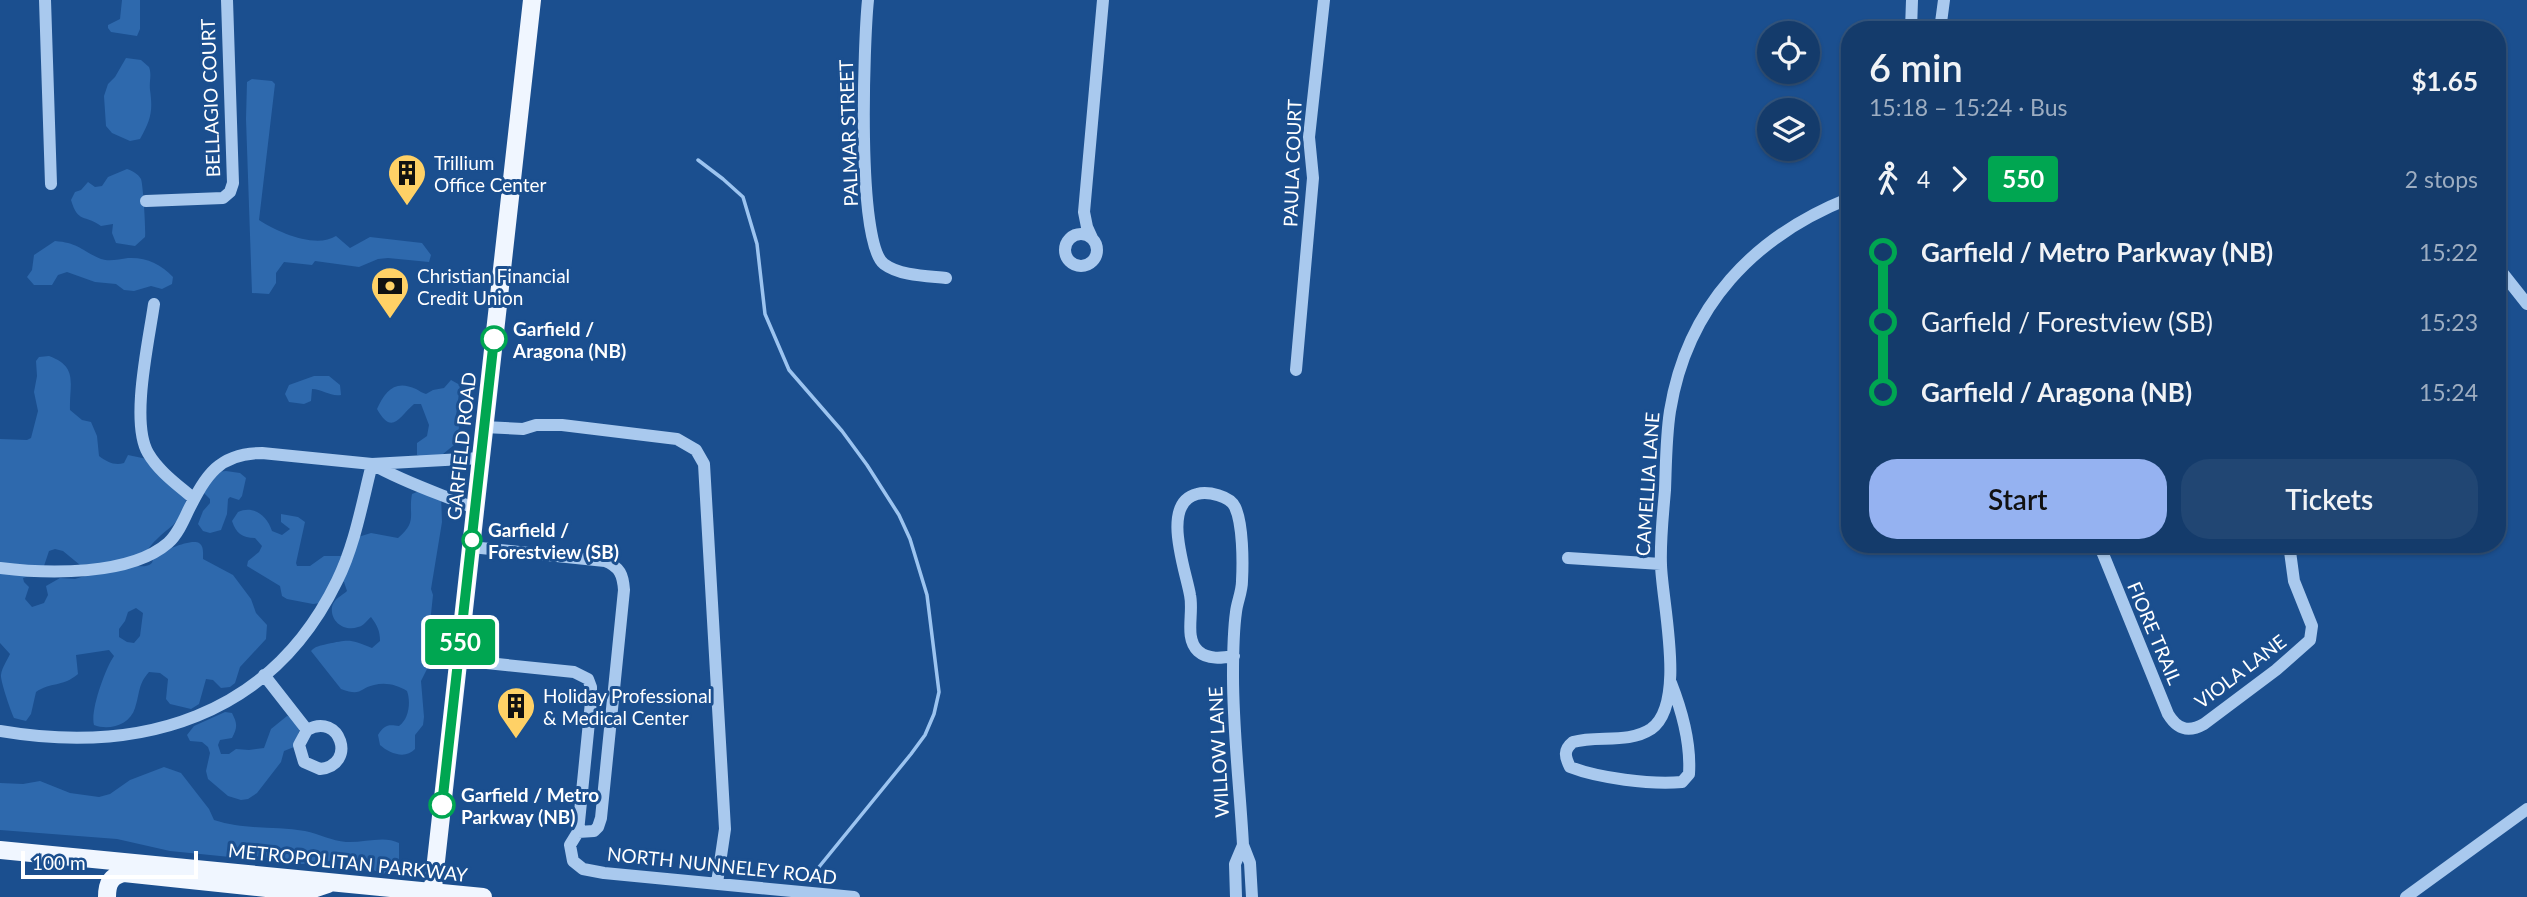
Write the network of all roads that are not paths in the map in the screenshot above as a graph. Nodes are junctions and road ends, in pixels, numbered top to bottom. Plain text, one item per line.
1 (45, 0) edge
2 (227, 0) edge
3 (532, 0) edge
4 (868, 0) edge
5 (1103, 0) edge
6 (1324, 0) edge
7 (1912, 0) edge
8 (1944, 0) edge
9 (1911, 21) edge
10 (1941, 21) edge
11 (51, 184) dead end
12 (146, 201) dead end
13 (1841, 201) edge
14 (1084, 212) junction
15 (1072, 236) junction
16 (1092, 238) junction
17 (2506, 277) edge
18 (946, 278) dead end
19 (154, 304) dead end
20 (2527, 304) edge
21 (1296, 370) dead end
22 (484, 427) junction
23 (481, 458) junction
24 (372, 464) junction
25 (194, 499) junction
26 (476, 509) junction
27 (471, 547) junction
28 (2103, 553) edge
29 (2290, 553) edge
30 (1568, 558) dead end
31 (1661, 564) junction
32 (0, 568) edge
33 (1234, 656) junction
34 (457, 660) junction
35 (264, 675) junction
36 (1671, 683) junction
37 (2185, 729) joint
38 (307, 730) dead end
39 (0, 731) edge
40 (2527, 809) edge
41 (578, 831) junction
42 (1243, 845) junction
43 (0, 850) edge
44 (335, 882) junction
45 (717, 883) junction
46 (432, 895) edge
47 (107, 897) edge
48 (483, 897) edge
49 (854, 897) edge
50 (1236, 897) edge
51 (1252, 897) edge
52 (2406, 897) edge

1 - 11 street
2 - 12 street, BELLAGIO COURT
3 - 22 main road, GARFIELD ROAD
4 - 18 street, PALMAR STREET
5 - 14 street
6 - 21 street, PAULA COURT
7 - 9 street
8 - 10 street
13 - 31 street, CAMELLIA LANE
14 - 15 street
14 - 16 street
15 - 16 street
15 - 16 street
17 - 20 street
19 - 25 street
22 - 23 main road, GARFIELD ROAD
22 - 45 street
23 - 24 street
23 - 26 main road, GARFIELD ROAD
24 - 25 street
24 - 26 street
24 - 35 street
25 - 32 street
26 - 27 main road, GARFIELD ROAD
27 - 34 main road, GARFIELD ROAD
27 - 41 street
28 - 37 street, FIORE TRAIL
29 - 37 street, VIOLA LANE
30 - 31 street
31 - 36 street, CAMELLIA LANE
33 - 33 street, WILLOW LANE
33 - 42 street, WILLOW LANE
34 - 41 street, NORTH NUNNELEY ROAD
34 - 46 main road, GARFIELD ROAD
35 - 38 street
35 - 39 street
36 - 36 street, CAMELLIA LANE
40 - 52 street
41 - 45 street, NORTH NUNNELEY ROAD
42 - 50 street, WILLOW LANE
42 - 51 street, WILLOW LANE
43 - 44 main road, METROPOLITAN PARKWAY
44 - 46 main road, METROPOLITAN PARKWAY
44 - 47 main road
45 - 49 street, NORTH NUNNELEY ROAD
46 - 48 main road, METROPOLITAN PARKWAY

